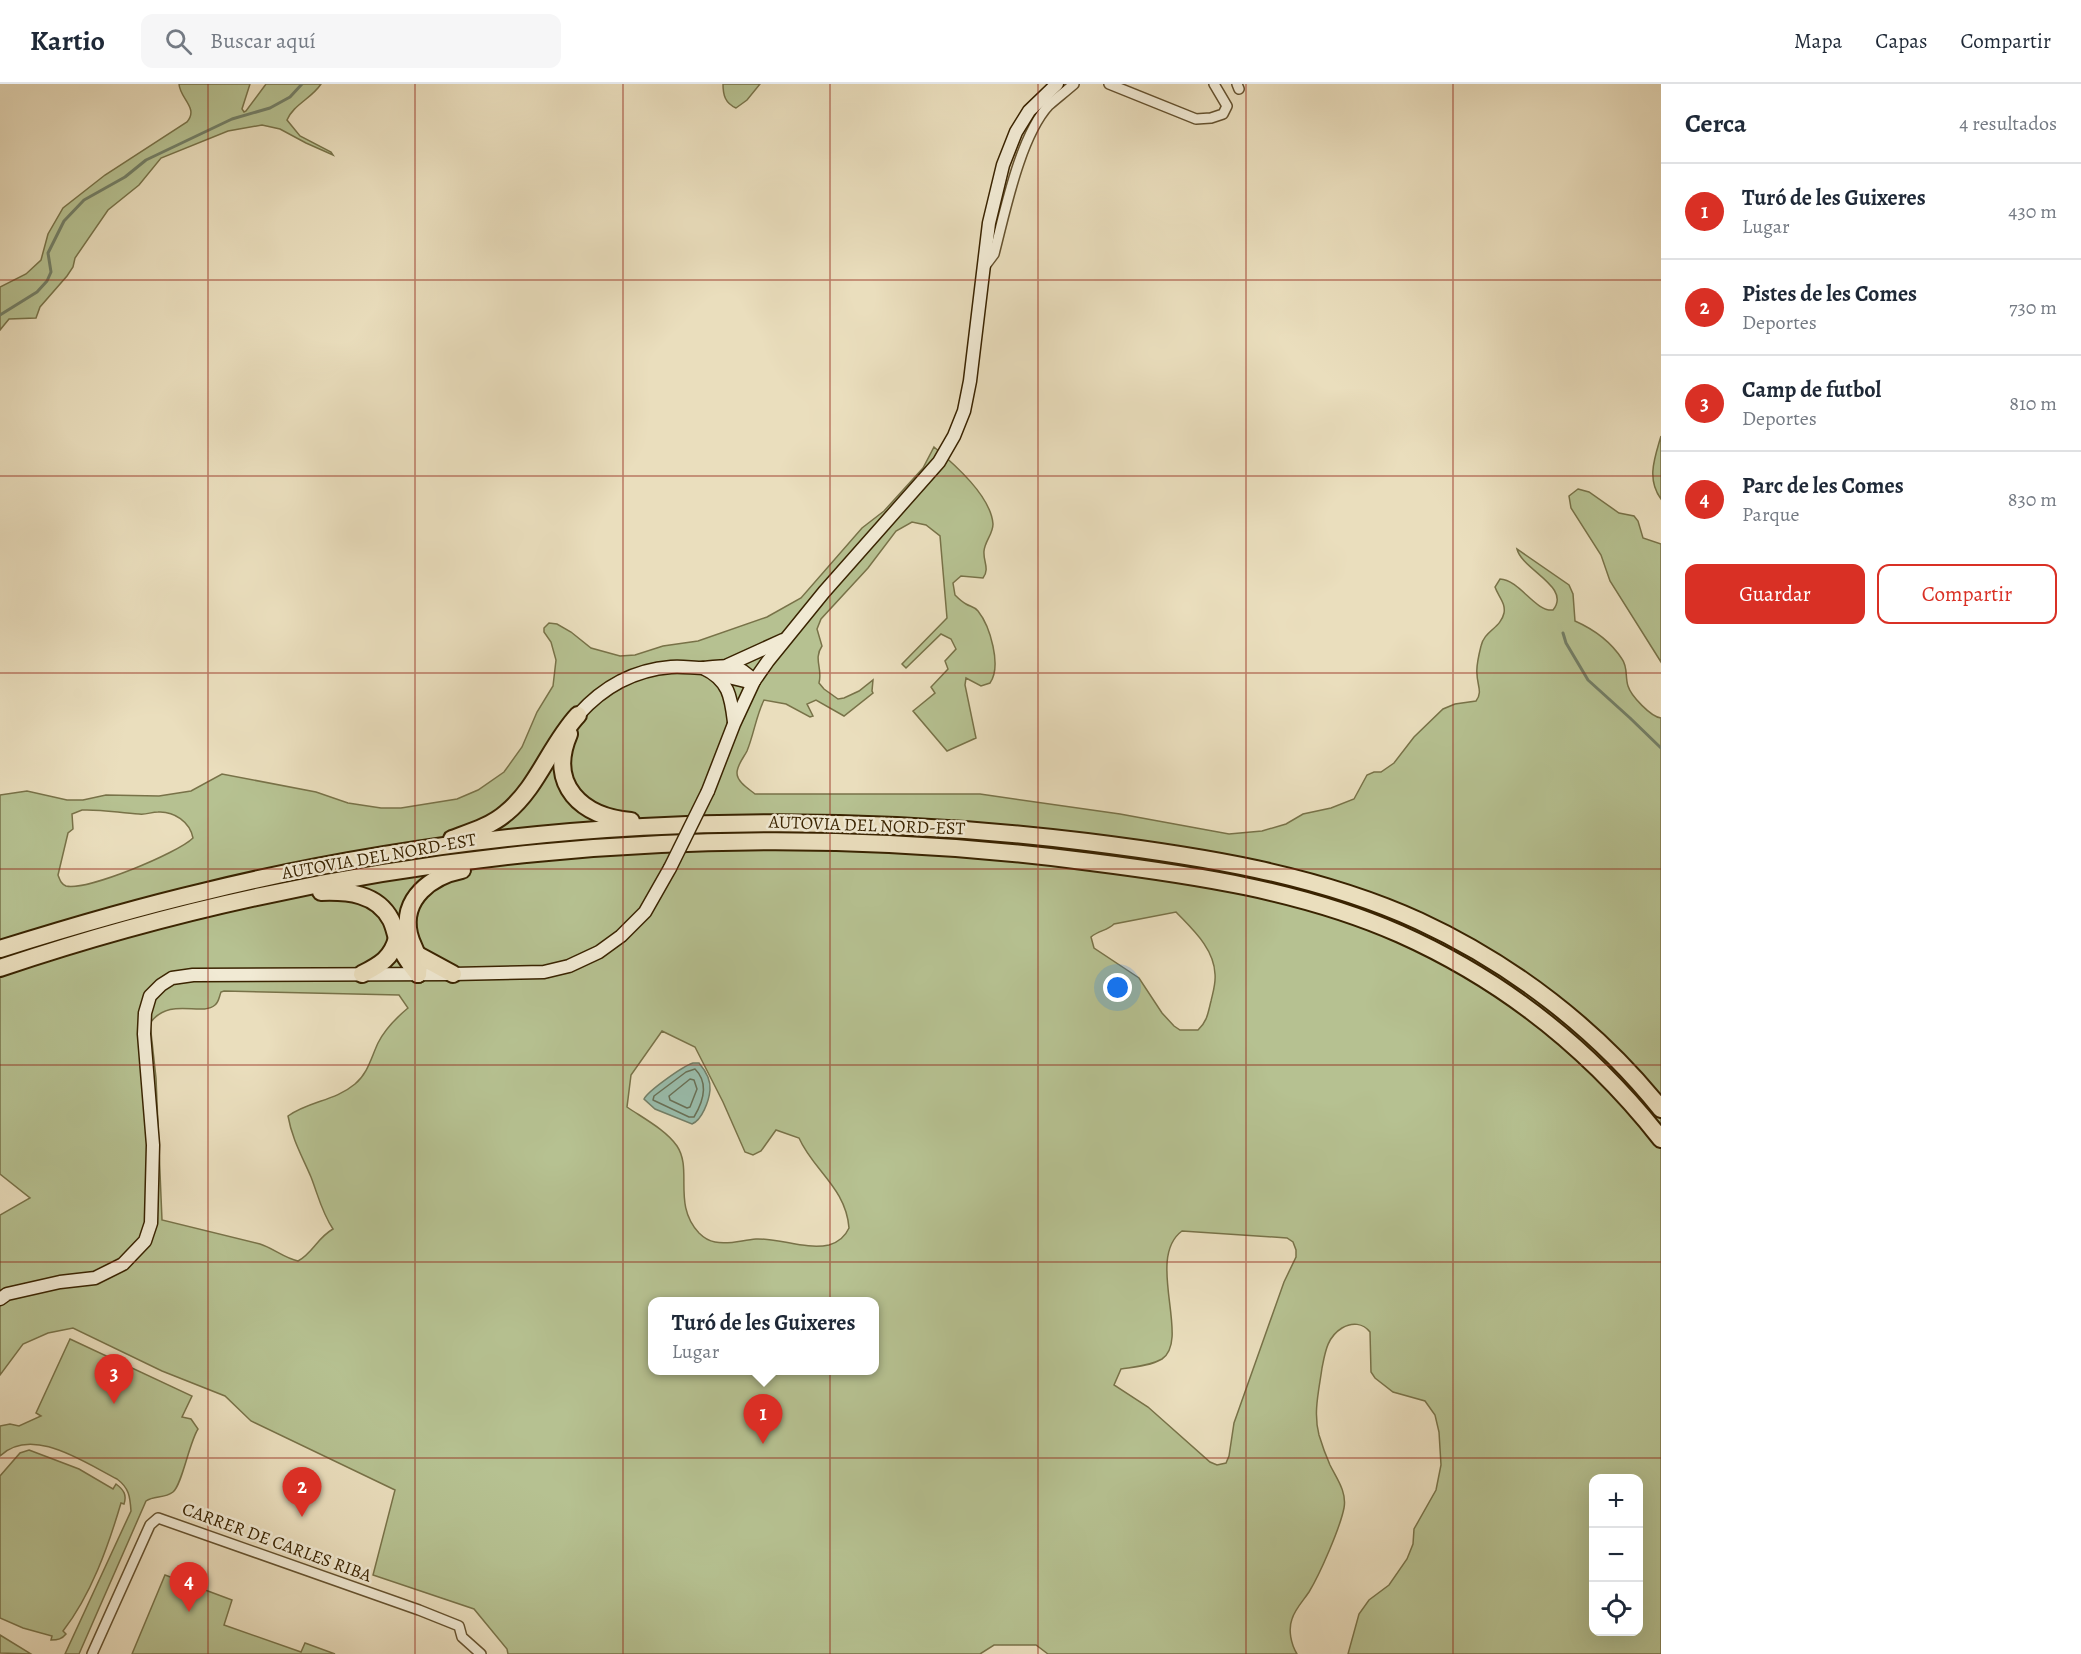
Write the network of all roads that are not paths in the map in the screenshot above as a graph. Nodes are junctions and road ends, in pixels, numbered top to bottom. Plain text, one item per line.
1 (1057, 84) edge
2 (1074, 84) edge
3 (1109, 84) edge
4 (1214, 84) edge
5 (984, 266) junction
6 (784, 639) junction
7 (727, 665) junction
8 (702, 668) junction
9 (716, 674) junction
10 (754, 681) junction
11 (578, 715) junction
12 (734, 724) junction
13 (661, 826) junction
14 (428, 849) junction
15 (507, 855) junction
16 (296, 889) junction
17 (397, 938) junction
18 (0, 949) edge
19 (418, 955) junction
20 (0, 968) edge
21 (362, 974) junction
22 (418, 974) junction
23 (453, 974) junction
24 (1661, 1109) edge
25 (1661, 1139) edge
26 (0, 1299) edge
27 (481, 1653) edge
28 (92, 1654) edge

1 - 5 street
2 - 5 street
3 - 4 street
5 - 6 street
6 - 7 street
6 - 10 street
7 - 8 street
7 - 10 street
8 - 9 street
8 - 11 street
9 - 10 street
9 - 12 street
10 - 12 street
11 - 13 highway
11 - 14 highway
12 - 23 street, bridge
13 - 14 highway, AUTOVIA DEL NORD-EST
13 - 24 highway, AUTOVIA DEL NORD-EST
14 - 18 highway, AUTOVIA DEL NORD-EST
15 - 16 highway, AUTOVIA DEL NORD-EST
15 - 19 highway
15 - 25 highway, AUTOVIA DEL NORD-EST
16 - 17 highway
16 - 20 highway, AUTOVIA DEL NORD-EST
17 - 21 highway
17 - 22 highway
19 - 22 highway
19 - 23 highway
21 - 22 street
21 - 26 street
22 - 23 street
27 - 28 street, CARRER DE CARLES RIBA

